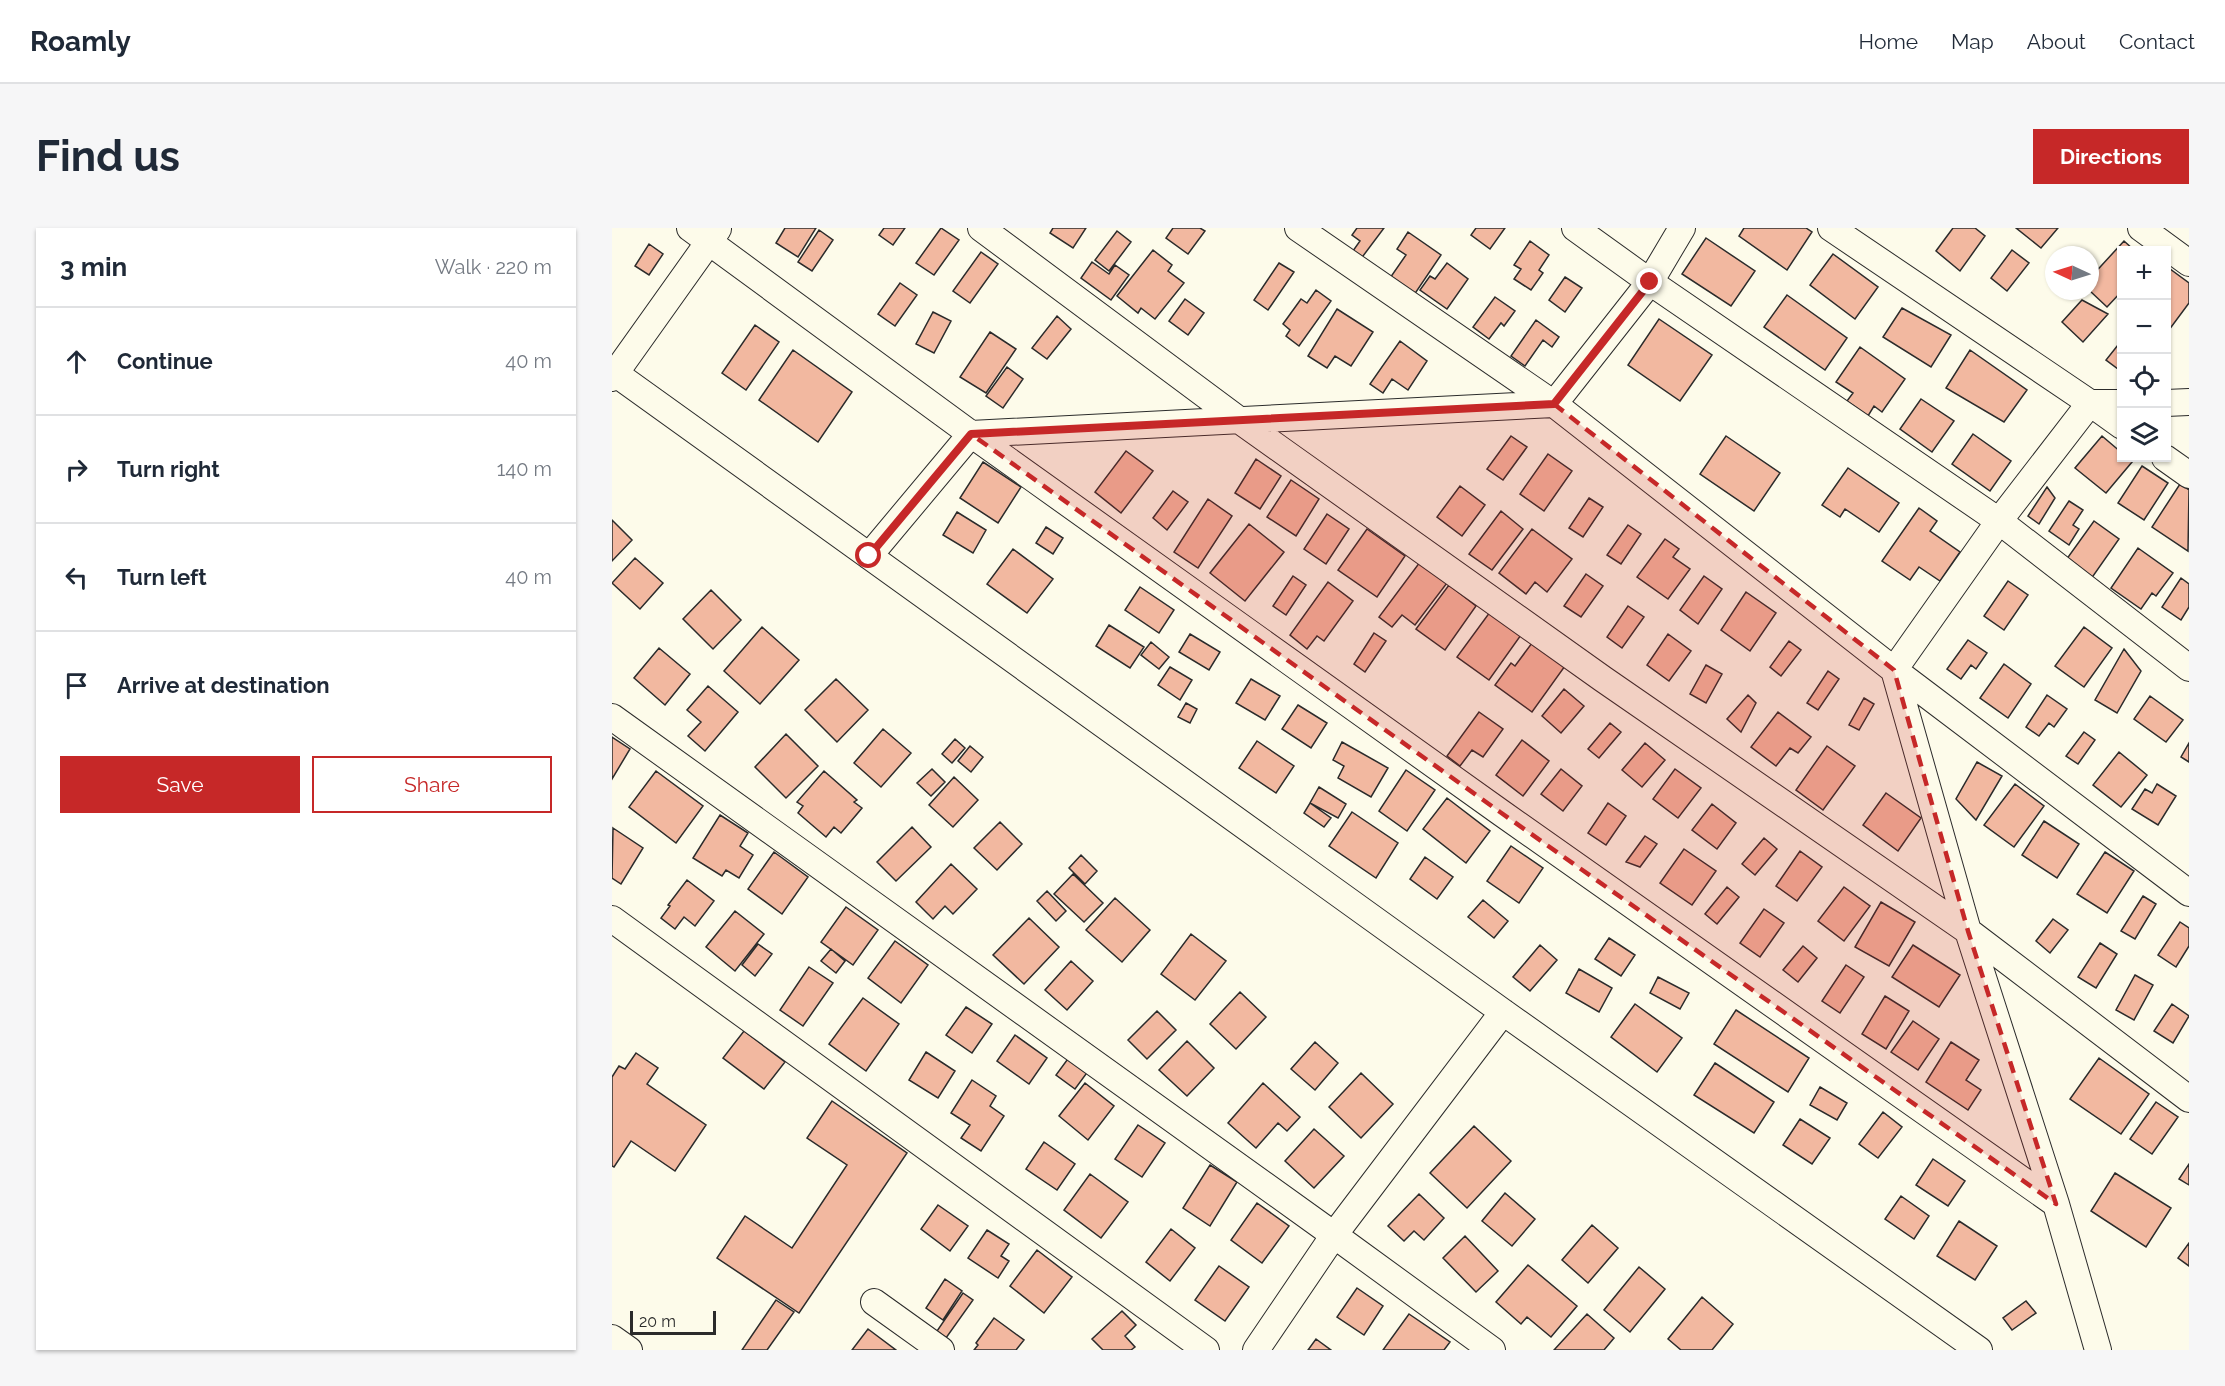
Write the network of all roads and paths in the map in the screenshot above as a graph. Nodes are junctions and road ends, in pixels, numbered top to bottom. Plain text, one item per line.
1 (981, 228) edge
2 (1298, 228) edge
3 (1575, 228) edge
4 (1682, 228) edge
5 (1831, 228) edge
6 (2141, 228) edge
7 (706, 233) edge
8 (2189, 263) edge
9 (1650, 282) junction
10 (612, 348) edge
11 (613, 374) edge
12 (2189, 402) edge
13 (2117, 403) edge
14 (2171, 403) edge
15 (1554, 404) junction
16 (2090, 404) junction
17 (1239, 420) junction
18 (2117, 423) edge
19 (971, 434) junction
20 (2171, 462) edge
21 (2189, 474) edge
22 (1999, 521) junction
23 (869, 556) junction
24 (2189, 668) edge
25 (1894, 670) junction
26 (612, 717) edge
27 (2189, 893) edge
28 (612, 919) edge
29 (1968, 931) junction
30 (1503, 1012) junction
31 (2189, 1099) edge
32 (2056, 1204) junction
33 (1334, 1235) junction
34 (874, 1302) dead end
35 (612, 1338) edge
36 (629, 1350) edge
37 (941, 1350) edge
38 (1206, 1350) edge
39 (1256, 1350) edge
40 (1492, 1350) edge
41 (1979, 1350) edge
42 (2098, 1350) edge

1 - 17 street
2 - 15 street
3 - 9 street
4 - 9 street
5 - 16 street
6 - 8 street
7 - 11 street
7 - 19 street
9 - 15 street
9 - 22 street
10 - 11 street
11 - 23 street
12 - 14 street
13 - 16 street
15 - 17 street
15 - 25 street
16 - 18 street
16 - 22 street
17 - 19 street
17 - 29 street
19 - 23 street
19 - 32 street
20 - 21 street
22 - 24 street
22 - 25 street
23 - 30 street
25 - 27 street
25 - 29 street
26 - 33 street
28 - 38 street
29 - 31 street
29 - 32 street
30 - 33 street
30 - 41 street
32 - 42 street
33 - 39 street
33 - 40 street
34 - 37 street
35 - 36 street

